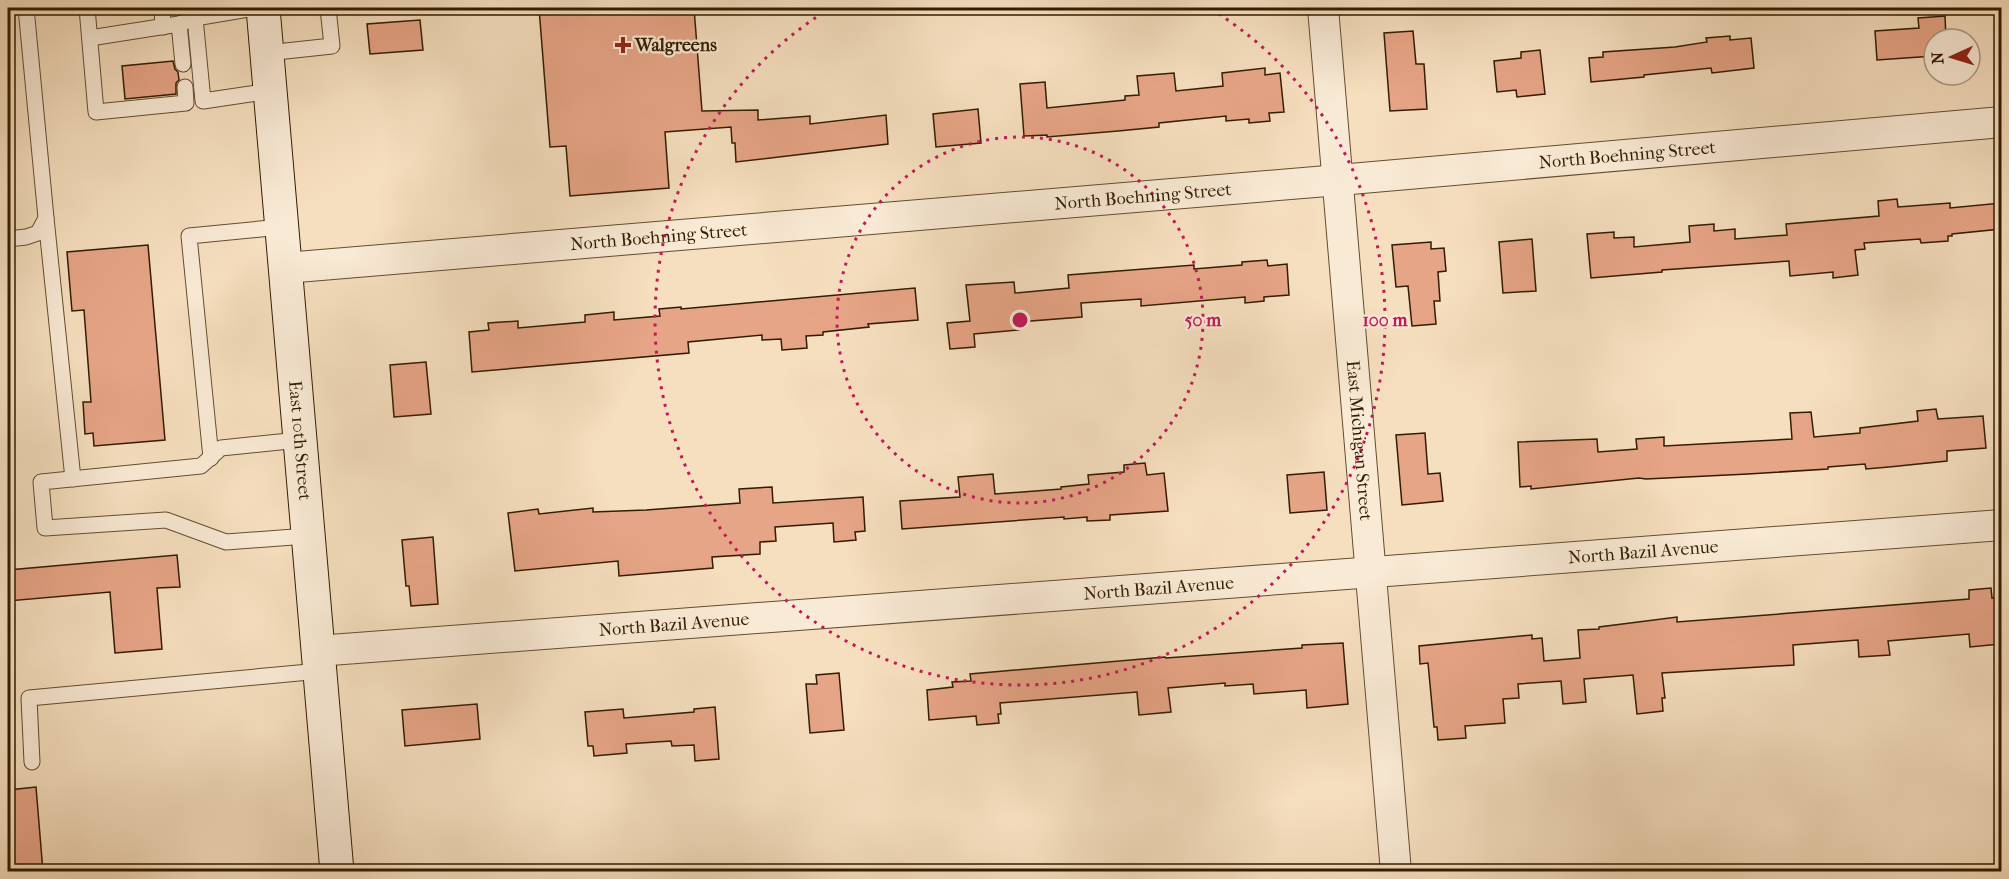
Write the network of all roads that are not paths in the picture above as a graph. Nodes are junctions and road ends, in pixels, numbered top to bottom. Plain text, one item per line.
1 (26, 8) edge
2 (87, 8) edge
3 (162, 8) edge
4 (254, 8) edge
5 (263, 8) edge
6 (328, 8) edge
7 (1323, 8) edge
8 (195, 18) junction
9 (179, 24) junction
10 (164, 27) junction
11 (90, 38) junction
12 (267, 53) junction
13 (183, 64) dead end
14 (270, 91) junction
15 (203, 101) junction
16 (2001, 122) edge
17 (1339, 180) junction
18 (46, 218) junction
19 (281, 227) junction
20 (8, 239) edge
21 (285, 268) junction
22 (299, 440) junction
23 (211, 458) junction
24 (73, 479) junction
25 (2001, 525) edge
26 (307, 536) junction
27 (1371, 573) junction
28 (319, 661) junction
29 (32, 762) dead end
30 (337, 872) edge
31 (1396, 872) edge

1 - 18 lane
2 - 11 lane
3 - 10 lane
4 - 8 lane
5 - 12 main road, East 10th Street
6 - 12 lane
7 - 17 street, East Michigan Street
8 - 9 lane
8 - 15 lane
9 - 10 lane
9 - 13 lane
10 - 11 lane
11 - 15 lane
12 - 14 main road, East 10th Street
14 - 15 lane
14 - 19 main road, East 10th Street
16 - 17 street, North Boehning Street
17 - 21 street, North Boehning Street
17 - 27 street, East Michigan Street
18 - 20 lane
18 - 24 lane
19 - 21 main road, East 10th Street
19 - 23 lane
21 - 22 main road, East 10th Street
22 - 23 lane
22 - 26 main road, East 10th Street
23 - 24 lane
24 - 26 lane
25 - 27 street, North Bazil Avenue
26 - 28 main road, East 10th Street
27 - 28 street, North Bazil Avenue
27 - 31 street, East Michigan Street
28 - 29 lane
28 - 30 main road, East 10th Street

